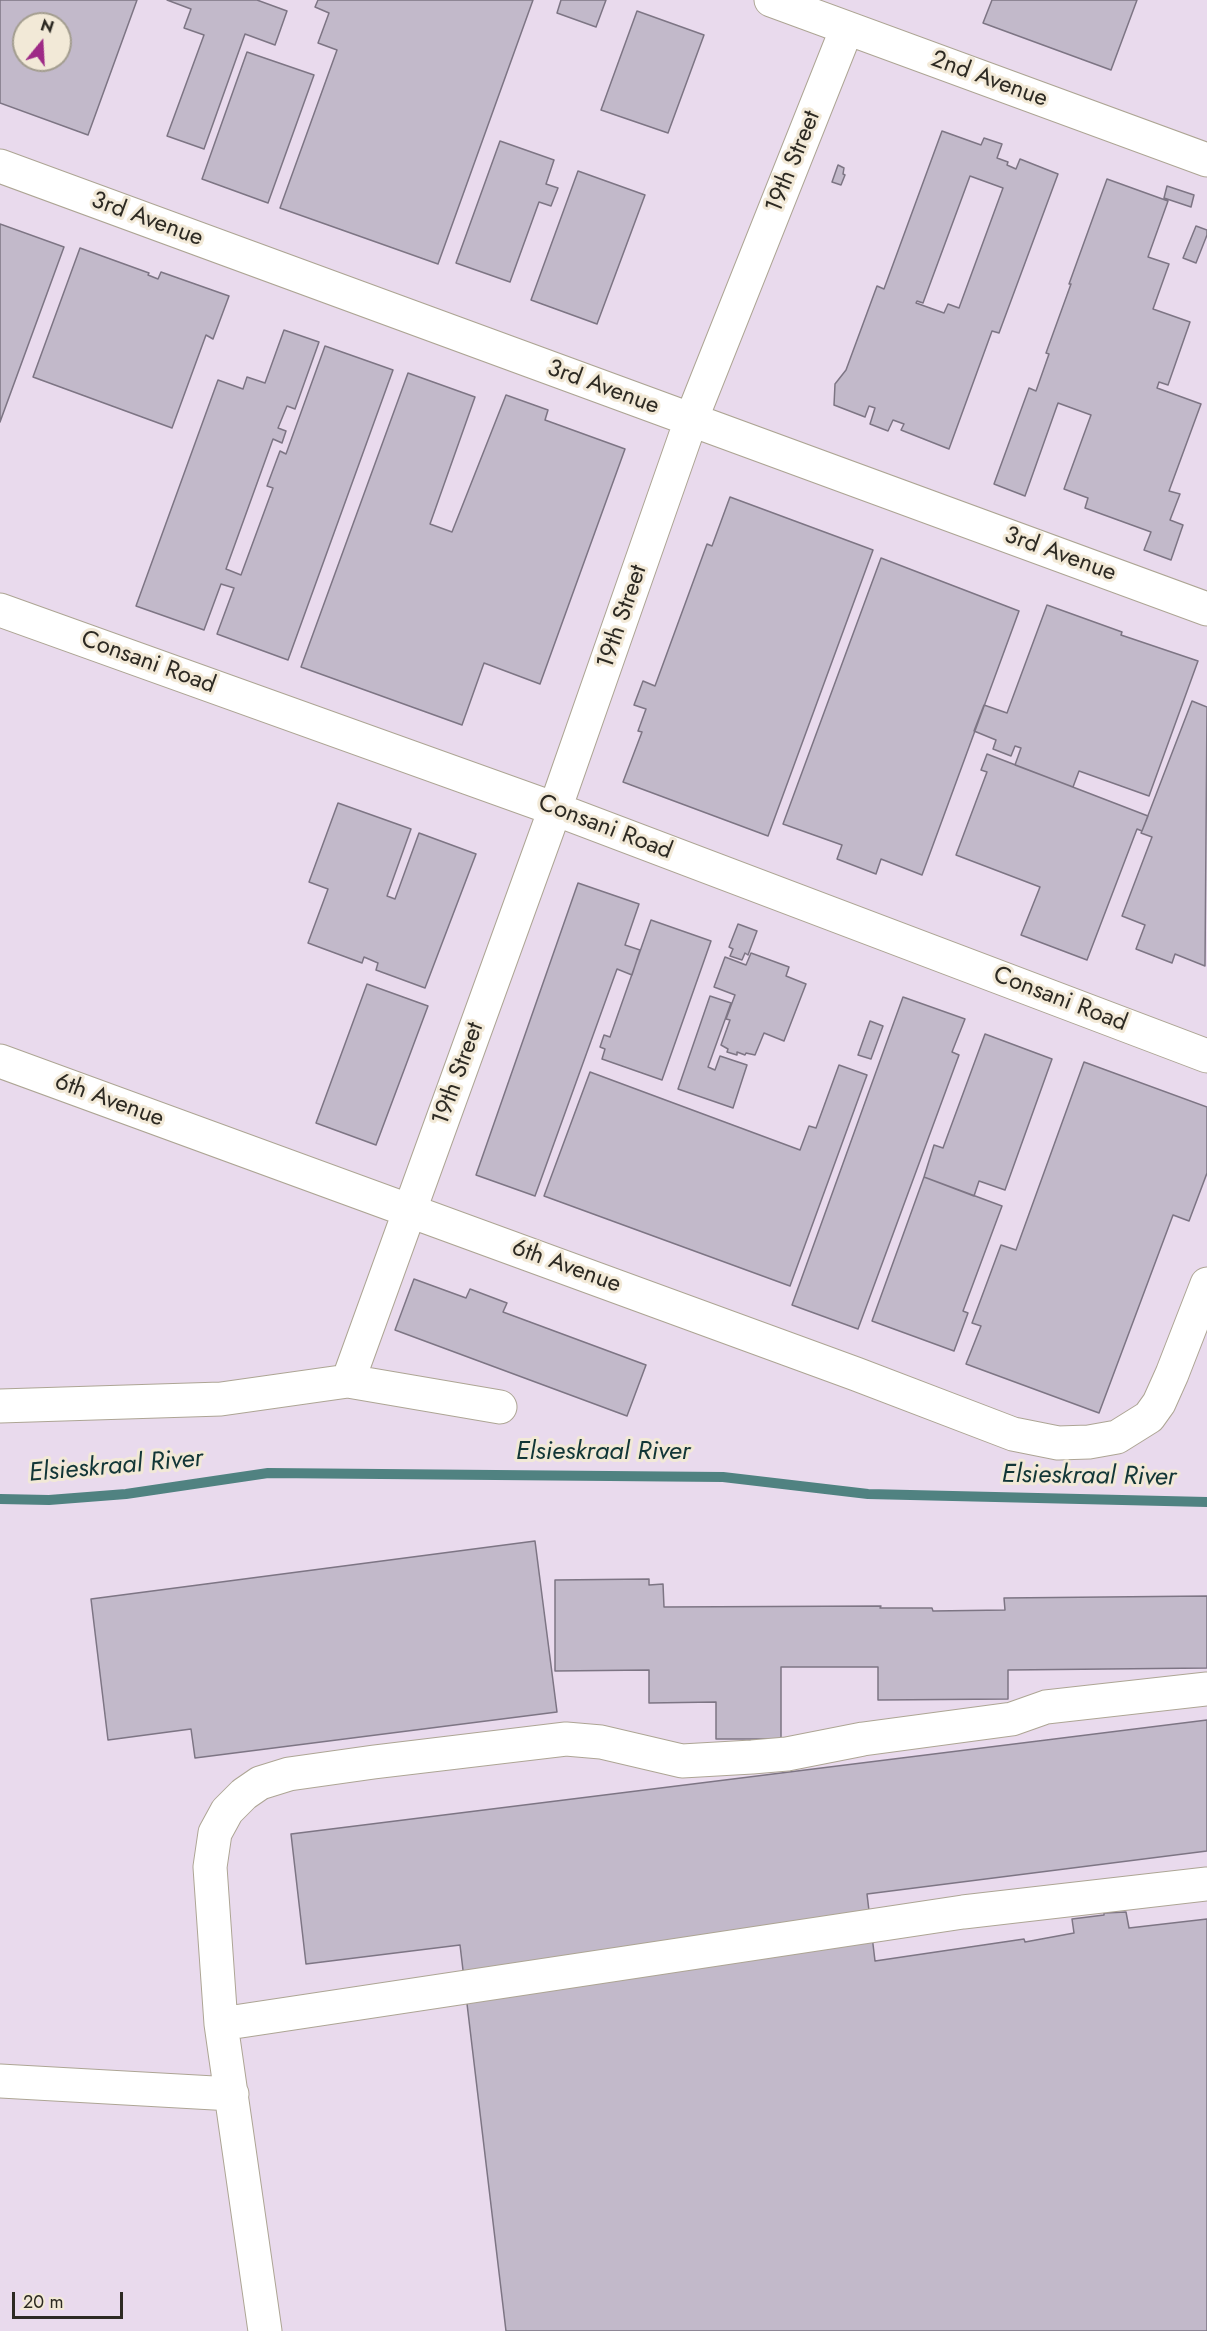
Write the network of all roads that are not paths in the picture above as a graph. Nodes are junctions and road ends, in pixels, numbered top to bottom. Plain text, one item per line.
1 (771, 0) edge
2 (847, 28) junction
3 (1207, 160) edge
4 (0, 166) edge
5 (691, 420) junction
6 (1207, 609) edge
7 (0, 610) edge
8 (555, 809) junction
9 (1207, 1056) edge
10 (0, 1061) edge
11 (409, 1210) junction
12 (1207, 1284) edge
13 (348, 1381) junction
14 (0, 1406) edge
15 (500, 1407) dead end
16 (1207, 1689) edge
17 (1207, 1884) edge
18 (221, 2024) junction
19 (0, 2081) edge
20 (232, 2094) junction
21 (265, 2331) edge

1 - 2 lane, 2nd Avenue
2 - 3 lane, 2nd Avenue
2 - 5 lane, 19th Street
4 - 5 lane, 3rd Avenue
5 - 6 lane, 3rd Avenue
5 - 8 lane, 19th Street
7 - 8 lane, Consani Road
8 - 9 lane, Consani Road
8 - 11 lane, 19th Street
10 - 11 lane, 6th Avenue
11 - 12 lane, 6th Avenue
11 - 13 lane, 19th Street
13 - 14 lane
13 - 15 lane
16 - 18 lane
17 - 18 lane
18 - 20 lane
19 - 20 lane
20 - 21 lane

